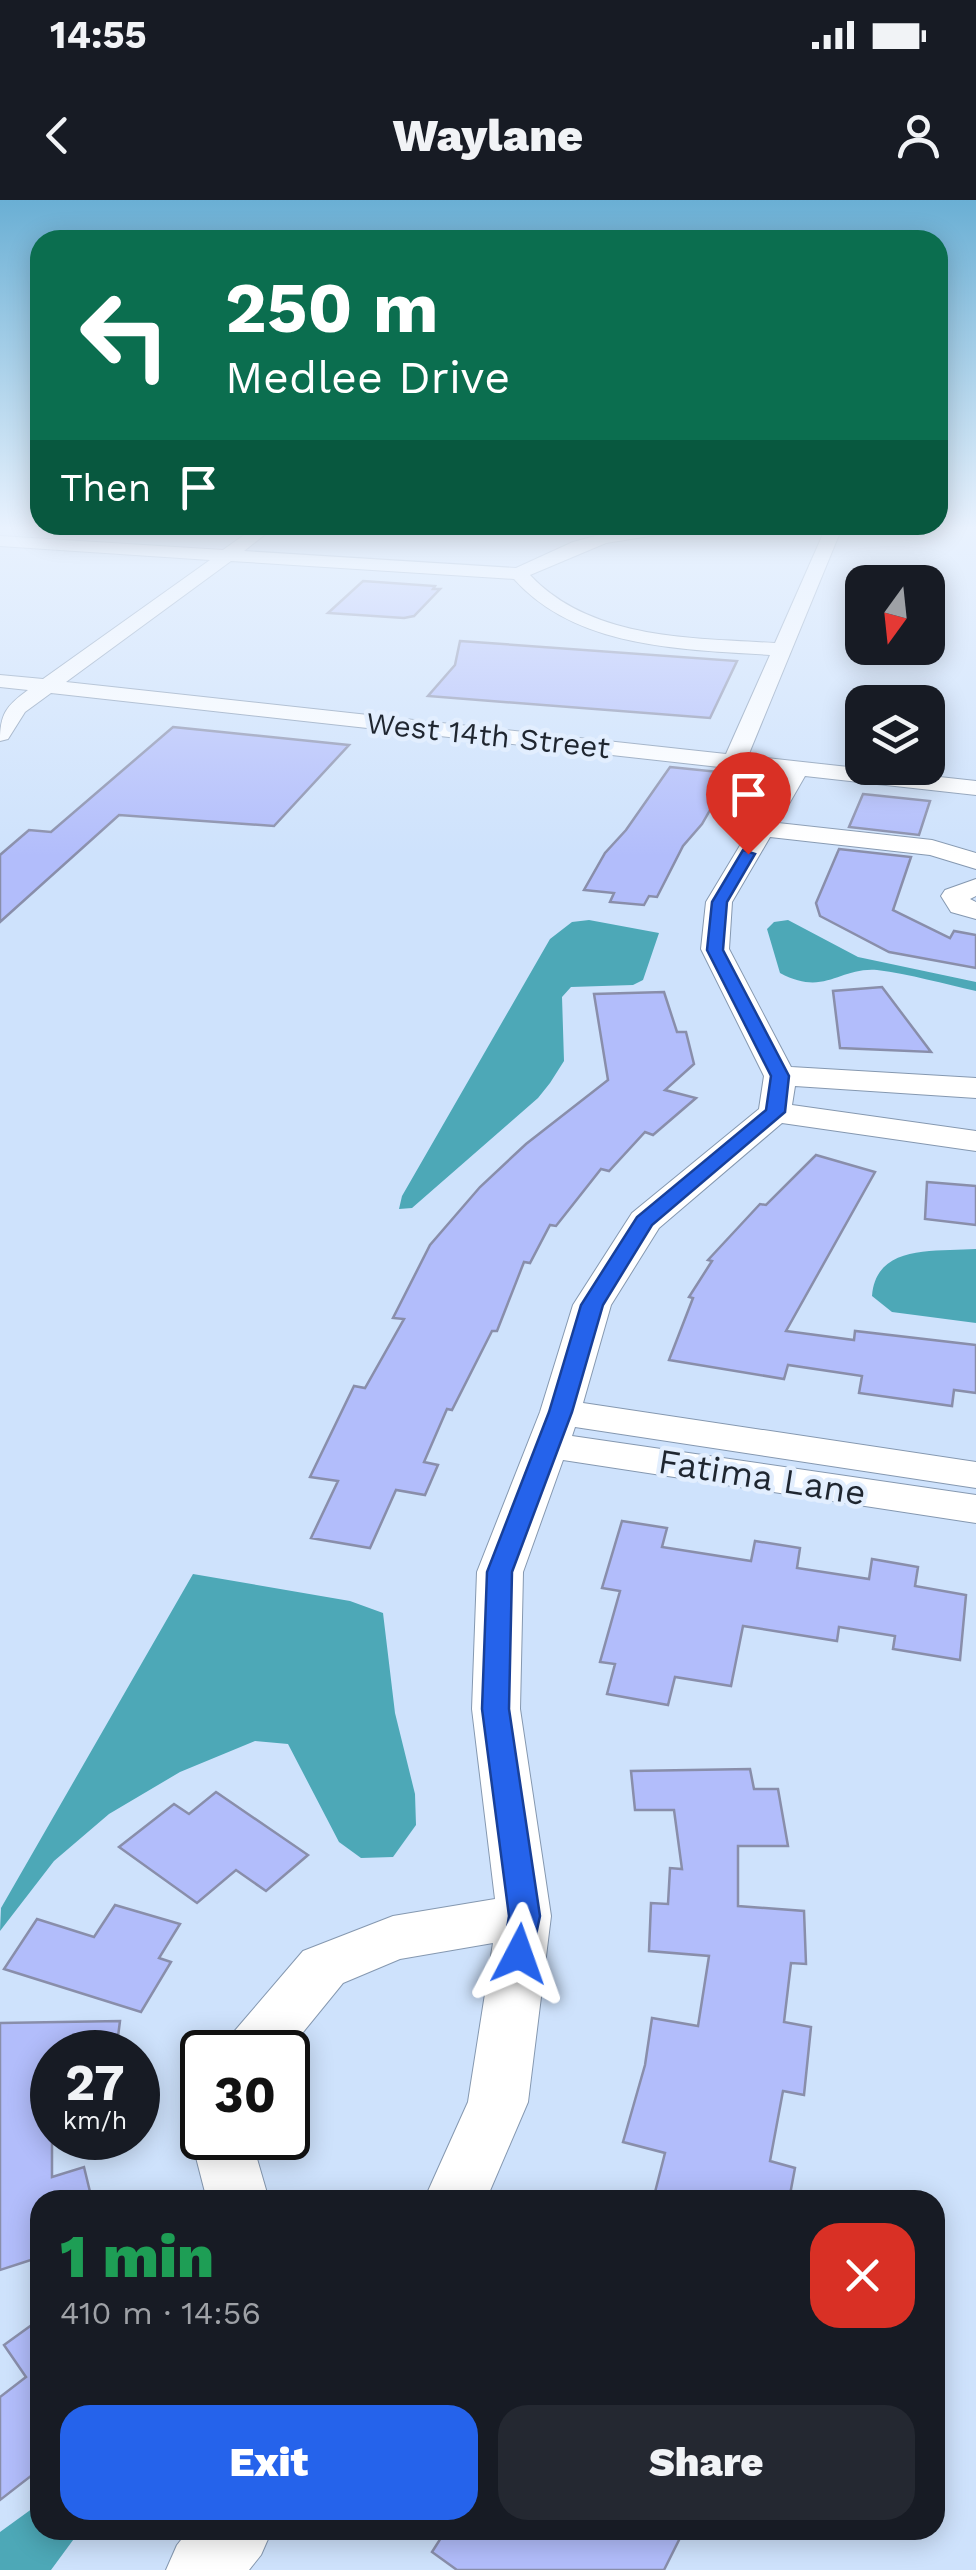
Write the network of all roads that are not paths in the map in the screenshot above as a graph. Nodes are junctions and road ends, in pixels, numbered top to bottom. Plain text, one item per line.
1 (116, 636) edge
2 (653, 636) edge
3 (788, 636) edge
4 (782, 650) junction
5 (0, 681) edge
6 (48, 686) junction
7 (0, 734) edge
8 (734, 762) junction
9 (797, 770) junction
10 (976, 788) edge
11 (762, 829) junction
12 (976, 861) edge
13 (976, 887) edge
14 (976, 911) edge
15 (976, 1088) edge
16 (778, 1094) junction
17 (976, 1141) edge
18 (554, 1428) junction
19 (976, 1476) edge
20 (976, 1510) edge
21 (524, 1916) junction
22 (270, 2030) edge
23 (227, 2160) edge
24 (235, 2190) edge
25 (459, 2190) edge
26 (228, 2540) edge
27 (202, 2570) edge

1 - 6 street
2 - 4 street
3 - 4 street
4 - 8 street
5 - 6 street, West 14th Street
6 - 7 street
6 - 8 street, West 14th Street
8 - 9 street, West 14th Street
9 - 10 street, West 14th Street
9 - 11 street
11 - 12 street
11 - 16 street
13 - 14 street
15 - 16 street
16 - 17 street
16 - 18 street
18 - 19 street, Fatima Lane
18 - 20 street, Fatima Lane
18 - 21 street
21 - 22 street
21 - 25 street
23 - 24 street
26 - 27 street

